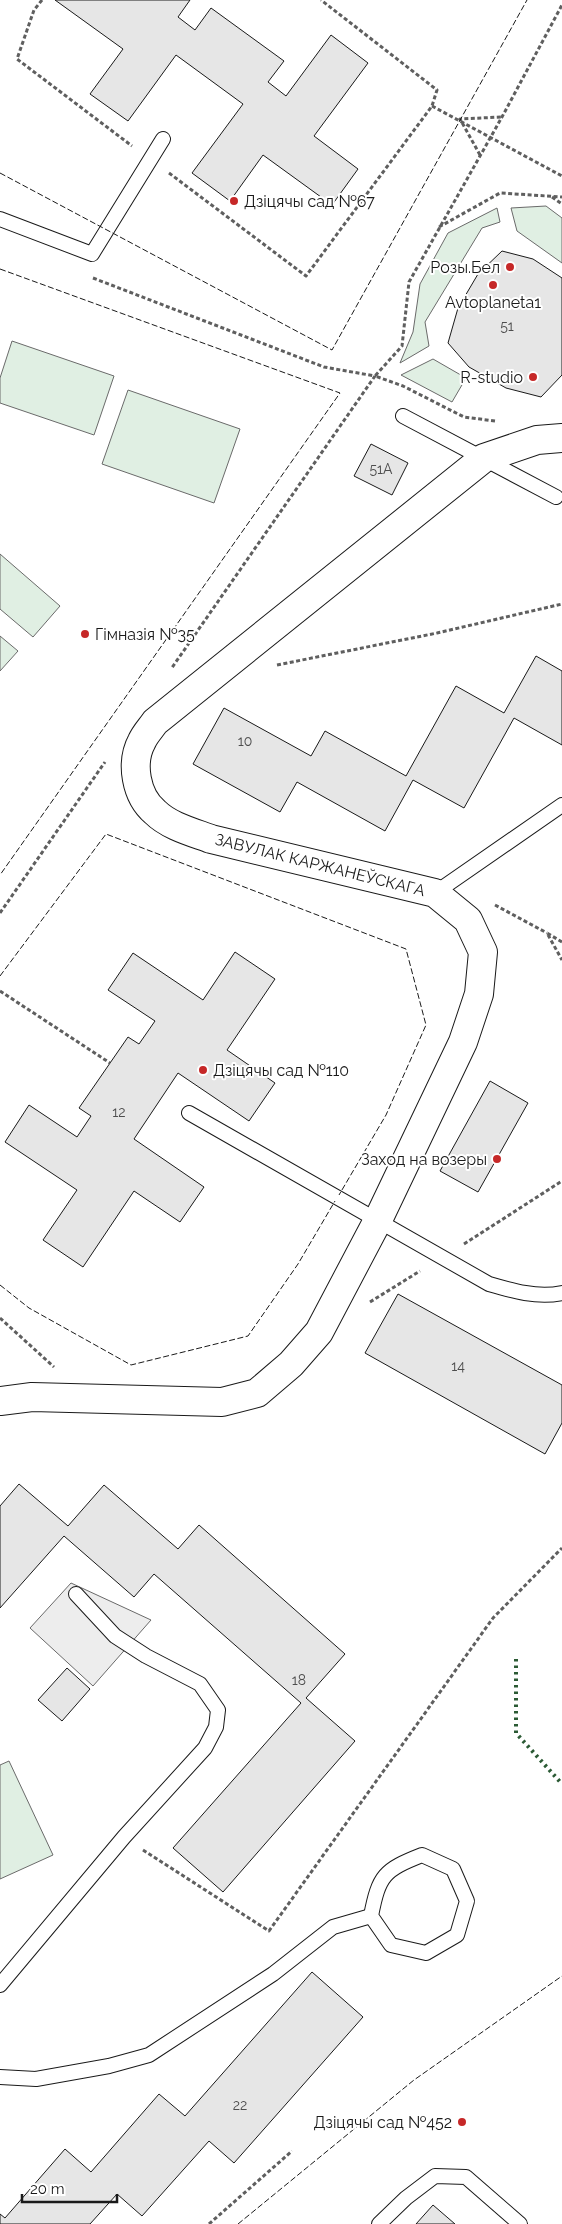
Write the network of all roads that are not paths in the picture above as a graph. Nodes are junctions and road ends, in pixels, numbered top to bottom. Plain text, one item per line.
1 (163, 139) dead end
2 (0, 219) edge
3 (403, 416) dead end
4 (562, 438) edge
5 (484, 458) junction
6 (556, 498) dead end
7 (562, 805) edge
8 (443, 887) junction
9 (189, 1112) dead end
10 (377, 1222) junction
11 (562, 1293) edge
12 (0, 1401) edge
13 (76, 1594) dead end
14 (370, 1916) junction
15 (0, 1985) edge
16 (0, 2077) edge
17 (379, 2224) edge
18 (520, 2224) edge

1 - 2 lane
3 - 5 lane
4 - 5 street, ЗАВУЛАК КАРЖАНЕЎСКАГА
5 - 6 lane
5 - 8 street, ЗАВУЛАК КАРЖАНЕЎСКАГА
7 - 8 lane
8 - 10 street, ЗАВУЛАК КАРЖАНЕЎСКАГА
9 - 10 lane
10 - 11 lane
10 - 12 street, ЗАВУЛАК КАРЖАНЕЎСКАГА
13 - 15 lane
14 - 14 lane
14 - 16 lane
17 - 18 lane

